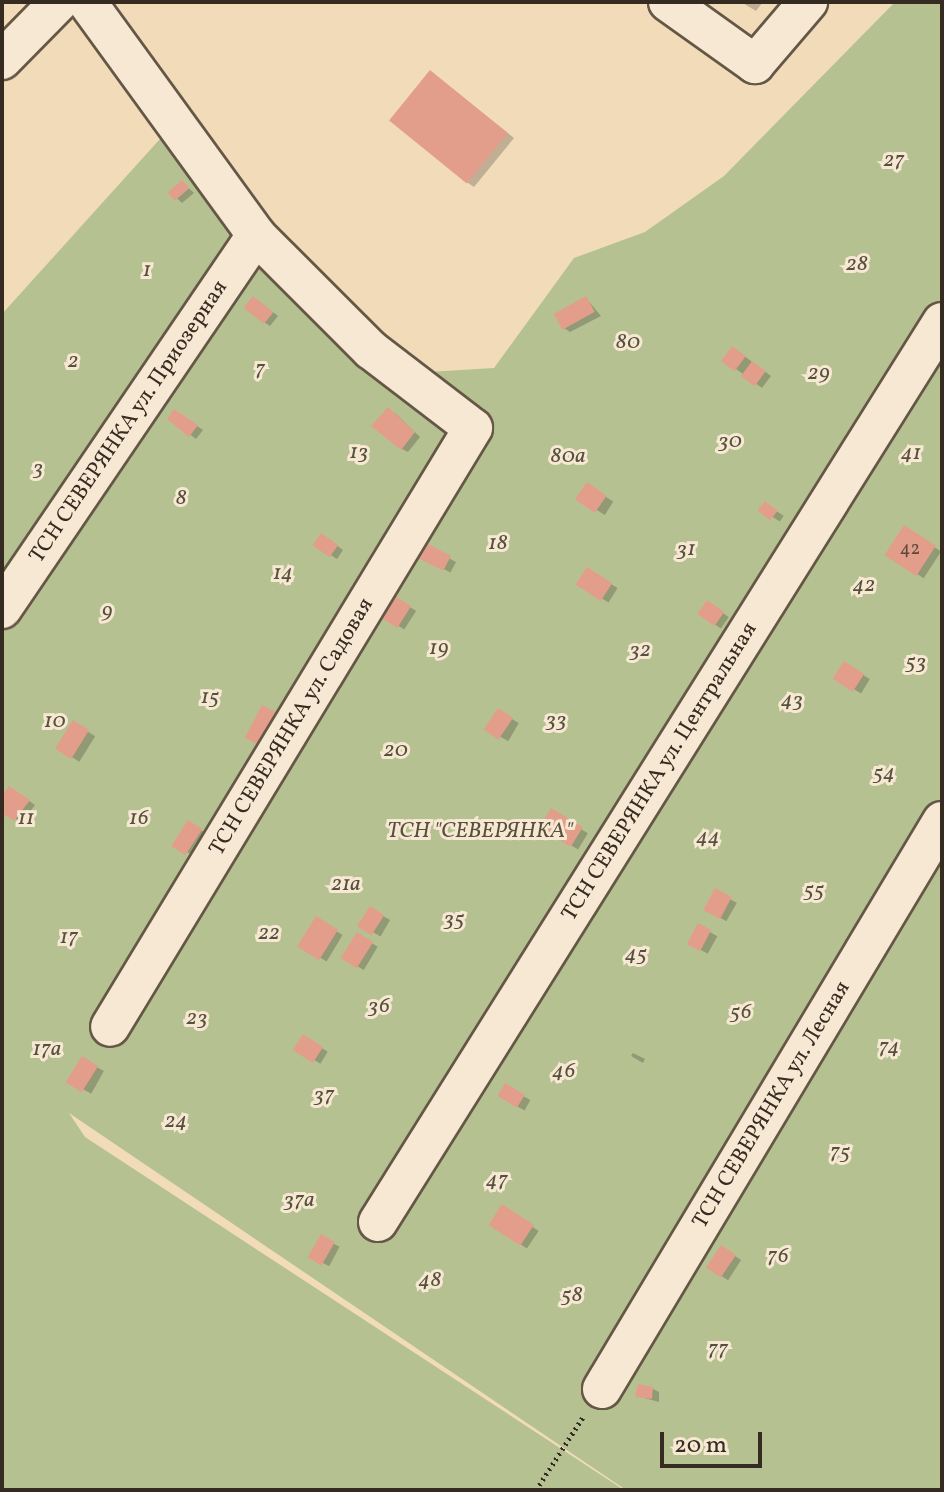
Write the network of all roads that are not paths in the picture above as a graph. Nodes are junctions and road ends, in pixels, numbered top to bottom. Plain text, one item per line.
1 (59, 2) edge
2 (87, 2) edge
3 (668, 2) edge
4 (808, 2) edge
5 (2, 60) edge
6 (256, 235) junction
7 (942, 322) edge
8 (2, 609) edge
9 (942, 821) edge
10 (110, 1027) dead end
11 (378, 1222) dead end
12 (602, 1389) road end

1 - 5 lane
2 - 6 lane
3 - 4 lane
6 - 8 lane, ТСН СЕВЕРЯНКА ул. Приозерная
6 - 10 lane, ТСН СЕВЕРЯНКА ул. Садовая
7 - 11 lane, ТСН СЕВЕРЯНКА ул. Центральная
9 - 12 lane, ТСН СЕВЕРЯНКА ул. Лесная

